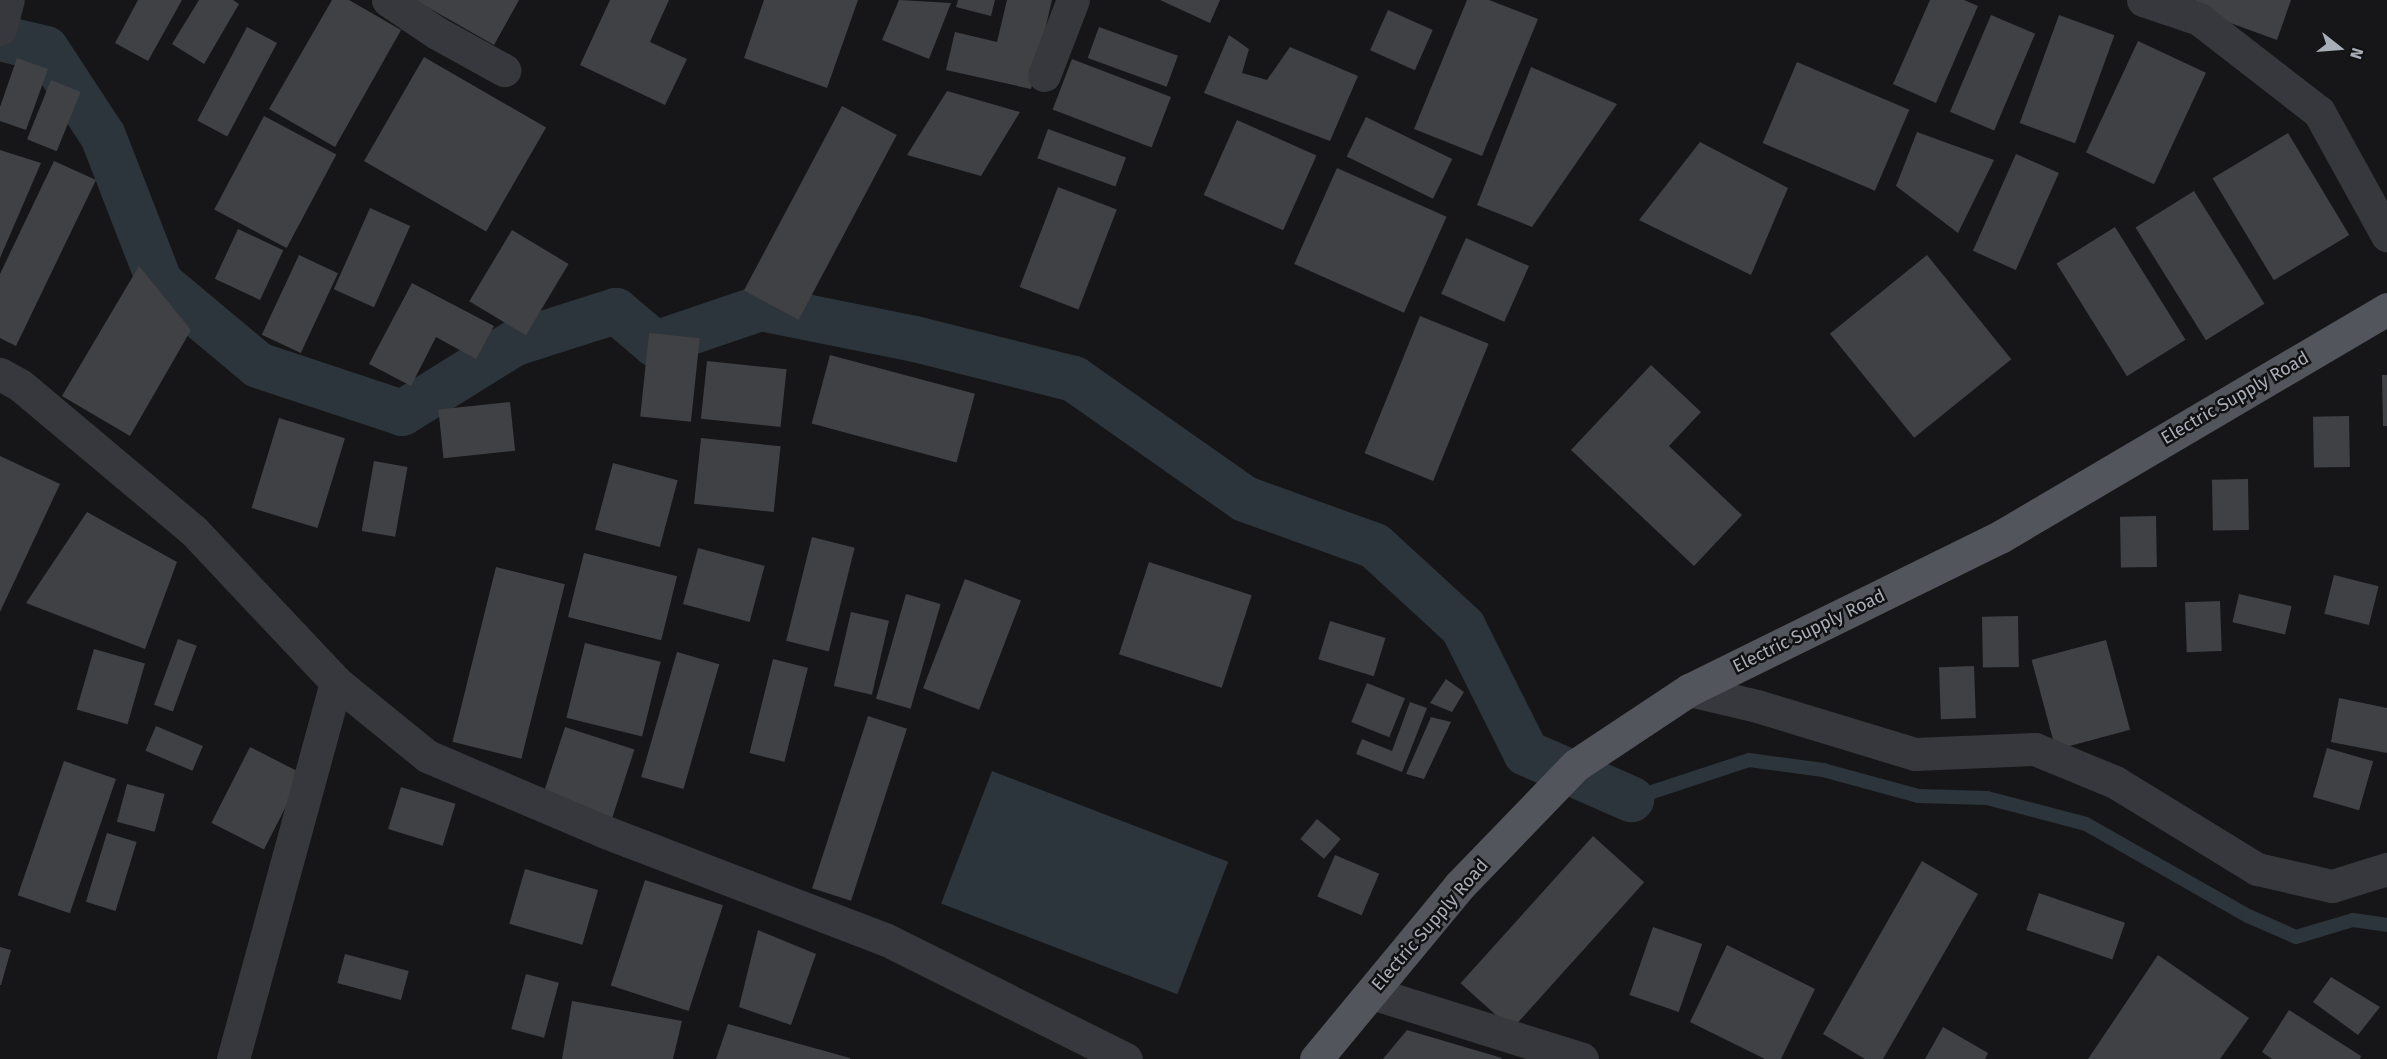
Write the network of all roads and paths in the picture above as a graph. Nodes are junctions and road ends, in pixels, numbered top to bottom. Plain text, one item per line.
1 (8, 0) edge
2 (388, 0) edge
3 (1073, 0) edge
4 (2143, 0) edge
5 (0, 29) edge
6 (504, 70) dead end
7 (1044, 75) dead end
8 (2387, 236) edge
9 (2387, 309) edge
10 (0, 374) edge
11 (336, 682) junction
12 (1689, 690) junction
13 (2387, 869) edge
14 (1372, 993) junction
15 (233, 1059) edge
16 (1126, 1059) edge
17 (1316, 1059) edge
18 (1582, 1059) edge

1 - 5 street
2 - 6 street
3 - 7 street
4 - 8 street
9 - 12 main road, Electric Supply Road
10 - 11 street
11 - 15 street
11 - 16 street
12 - 13 street
12 - 14 main road, Electric Supply Road
14 - 17 main road, Electric Supply Road
14 - 18 street

